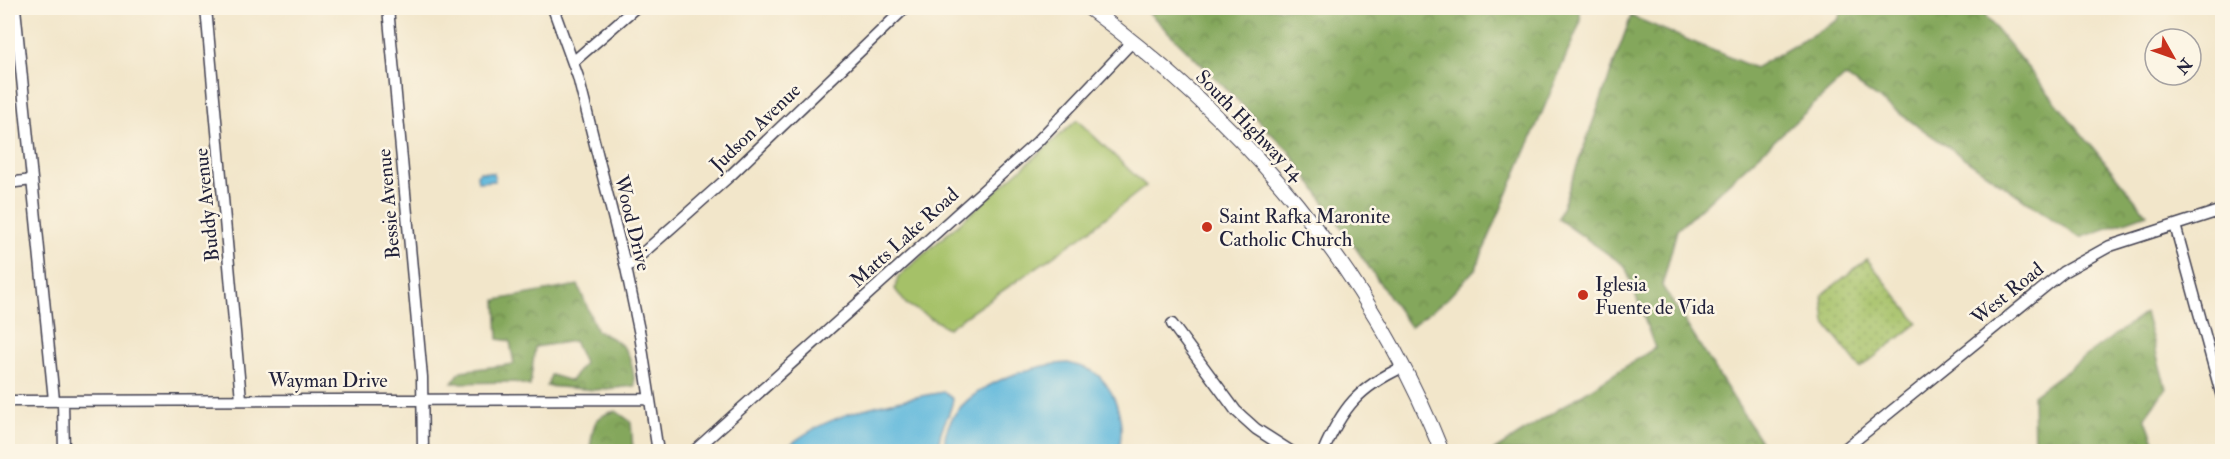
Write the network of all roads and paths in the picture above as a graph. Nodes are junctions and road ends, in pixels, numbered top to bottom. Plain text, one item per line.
1 (15, 8) edge
2 (206, 8) edge
3 (388, 8) edge
4 (553, 8) edge
5 (635, 8) edge
6 (905, 8) edge
7 (1089, 8) edge
8 (1133, 41) junction
9 (573, 62) junction
10 (32, 180) junction
11 (8, 183) edge
12 (2223, 210) edge
13 (2175, 225) junction
14 (626, 268) junction
15 (1172, 324) dead end
16 (1403, 367) junction
17 (2223, 397) edge
18 (422, 398) junction
19 (241, 399) junction
20 (649, 399) junction
21 (58, 400) junction
22 (8, 401) edge
23 (64, 452) edge
24 (423, 452) edge
25 (658, 452) edge
26 (693, 452) edge
27 (1292, 452) edge
28 (1323, 452) edge
29 (1442, 452) edge
30 (1841, 452) edge

1 - 10 street
2 - 19 street, Buddy Avenue
3 - 18 street, Bessie Avenue
4 - 9 street, Wood Drive
5 - 9 street
6 - 14 street, Judson Avenue
7 - 8 main road, South Highway 14
8 - 16 main road, South Highway 14
8 - 26 street, Matts Lake Road
9 - 14 street, Wood Drive
10 - 11 street
10 - 21 street
12 - 13 street, West Road
13 - 17 street
13 - 30 street, West Road
14 - 20 street, Wood Drive
15 - 27 street
16 - 28 street
16 - 29 main road, South Highway 14
18 - 19 street, Wayman Drive
18 - 20 street, Wayman Drive
18 - 24 street, Bessie Avenue
19 - 21 street, Wayman Drive
20 - 25 street, Wood Drive
21 - 22 street, Wayman Drive
21 - 23 street

